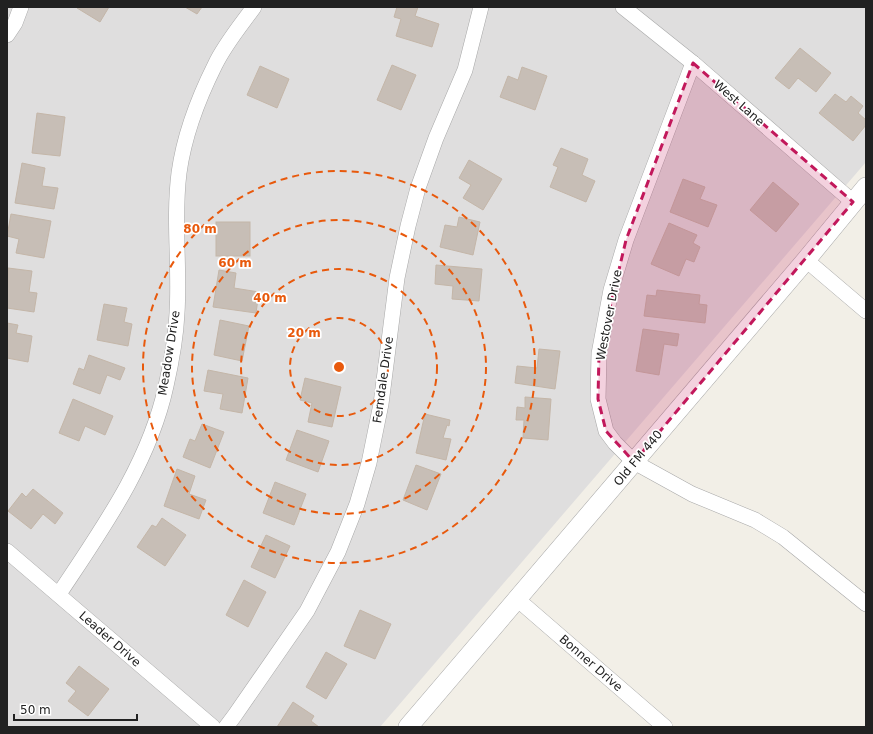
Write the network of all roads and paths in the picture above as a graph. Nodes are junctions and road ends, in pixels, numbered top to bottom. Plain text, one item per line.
1 (21, 7) edge
2 (254, 7) edge
3 (481, 7) edge
4 (623, 7) edge
5 (10, 25) edge
6 (693, 63) junction
7 (866, 187) edge
8 (853, 202) junction
9 (806, 260) junction
10 (866, 311) edge
11 (634, 462) junction
12 (7, 551) edge
13 (59, 594) junction
14 (517, 599) junction
15 (866, 604) edge
16 (213, 727) edge
17 (226, 727) edge
18 (408, 727) edge
19 (665, 727) edge

1 - 5 street
2 - 13 street, Meadow Drive
3 - 17 street, Ferndale Drive
4 - 6 street, West Lane
6 - 8 street, West Lane
6 - 11 street, Westover Drive
7 - 8 street, Old FM 440
8 - 9 street, Old FM 440
9 - 10 street
9 - 11 street, Old FM 440
11 - 14 street, Old FM 440
11 - 15 street, Westover Drive
12 - 13 street, Leader Drive
13 - 16 street, Leader Drive
14 - 18 street, Old FM 440
14 - 19 street, Bonner Drive

